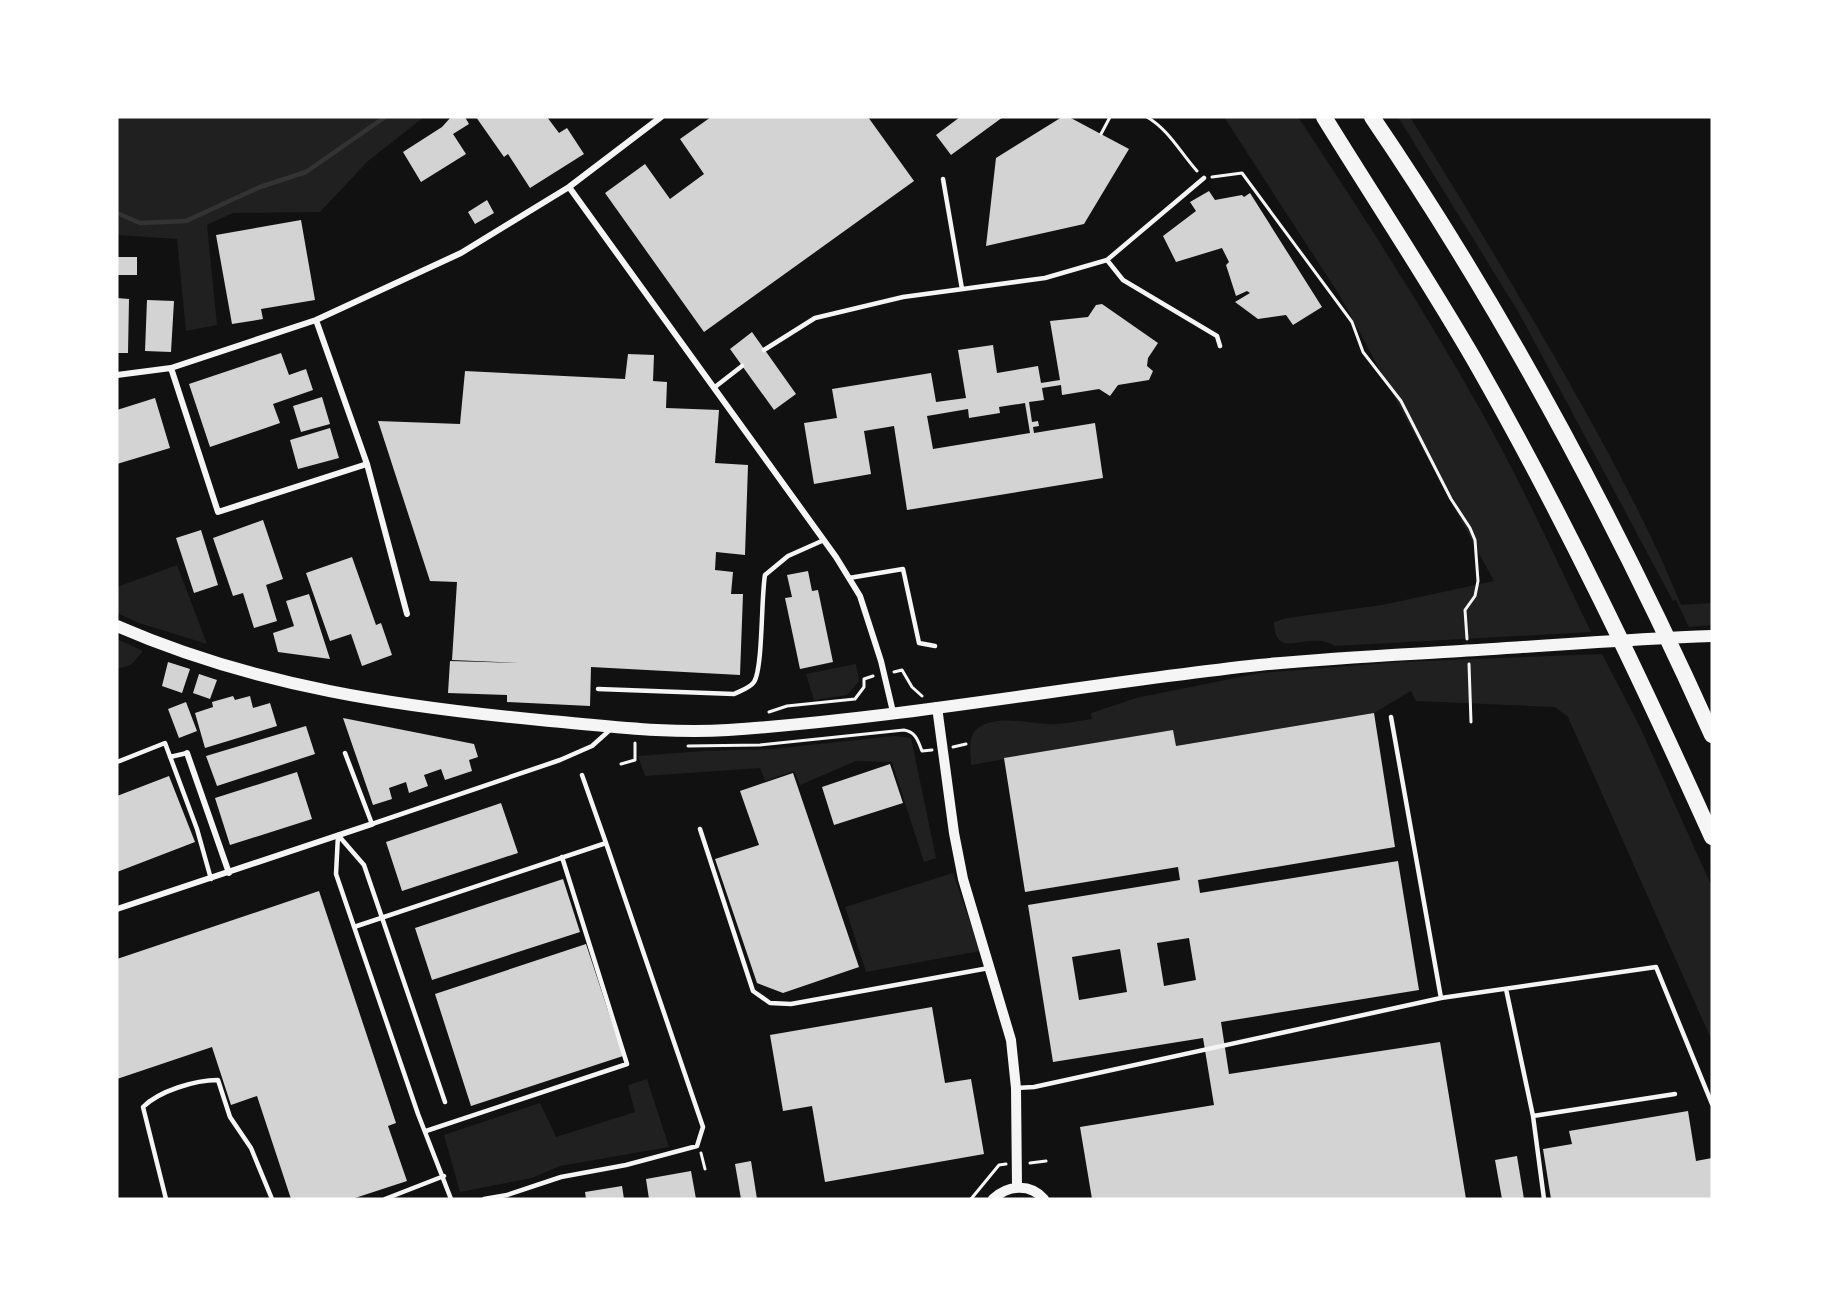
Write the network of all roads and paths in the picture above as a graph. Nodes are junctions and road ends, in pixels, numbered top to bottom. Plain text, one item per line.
1 (661, 117) edge
2 (1110, 117) edge
3 (1147, 117) edge
4 (1324, 117) edge
5 (1372, 117) edge
6 (1101, 134) dead end
7 (1204, 178) junction
8 (943, 179) dead end
9 (569, 187) junction
10 (1107, 260) junction
11 (962, 289) junction
12 (316, 321) junction
13 (1220, 346) dead end
14 (764, 350) dead end
15 (742, 366) dead end
16 (171, 368) junction
17 (117, 375) edge
18 (715, 387) junction
19 (367, 464) junction
20 (824, 540) junction
21 (849, 578) junction
22 (407, 615) dead end
23 (1466, 622) dead end
24 (117, 626) edge
25 (1712, 636) edge
26 (935, 646) dead end
27 (885, 674) junction
28 (1471, 688) dead end
29 (598, 689) dead end
30 (937, 707) junction
31 (893, 712) junction
32 (760, 716) dead end
33 (1391, 717) dead end
34 (1471, 722) dead end
35 (614, 726) junction
36 (1712, 735) edge
37 (635, 743) dead end
38 (187, 753) joint
39 (345, 753) dead end
40 (170, 757) junction
41 (117, 762) edge
42 (621, 764) dead end
43 (582, 775) dead end
44 (372, 824) junction
45 (700, 829) dead end
46 (338, 835) junction
47 (1712, 837) edge
48 (606, 843) junction
49 (561, 857) junction
50 (229, 873) junction
51 (211, 879) junction
52 (117, 909) edge
53 (382, 918) junction
54 (354, 927) junction
55 (992, 968) junction
56 (1506, 989) junction
57 (1441, 998) junction
58 (1016, 1088) junction
59 (1675, 1094) dead end
60 (445, 1102) dead end
61 (1712, 1104) edge
62 (1533, 1116) junction
63 (426, 1131) junction
64 (702, 1157) dead end
65 (705, 1169) dead end
66 (444, 1176) junction
67 (1017, 1187) junction
68 (165, 1199) edge
69 (272, 1199) edge
70 (385, 1199) edge
71 (451, 1199) edge
72 (484, 1199) edge
73 (993, 1199) edge
74 (1044, 1199) edge
75 (1544, 1199) edge

1 - 9 street
2 - 6 path
3 - 7 path
4 - 47 highway
5 - 36 highway
7 - 10 lane
7 - 23 path
8 - 11 lane
9 - 12 street
9 - 18 street
10 - 11 lane
10 - 13 lane
11 - 14 lane
12 - 16 street
12 - 19 street
15 - 18 lane
16 - 17 street
16 - 19 street
18 - 20 street
19 - 22 street
20 - 21 street
20 - 29 lane
21 - 26 lane
21 - 27 street
24 - 35 main road
25 - 30 main road
27 - 31 street
27 - 32 path
28 - 34 path
30 - 31 main road
30 - 55 street
31 - 35 main road
33 - 57 lane
35 - 44 lane
37 - 42 path
38 - 40 lane
38 - 50 street
39 - 44 lane
40 - 41 lane
40 - 51 lane
43 - 48 lane
44 - 46 street
45 - 55 lane
46 - 50 street
46 - 53 lane
46 - 54 lane
48 - 49 lane
48 - 72 lane
49 - 53 lane
49 - 63 lane
50 - 51 street
51 - 52 street
53 - 54 lane
53 - 60 lane
54 - 63 lane
55 - 58 street
56 - 57 lane
56 - 61 lane
56 - 62 lane
57 - 58 lane
58 - 67 street
59 - 62 lane
62 - 75 lane
63 - 66 lane
64 - 65 path
66 - 70 lane
66 - 71 lane
67 - 73 street
67 - 74 street
68 - 69 lane

